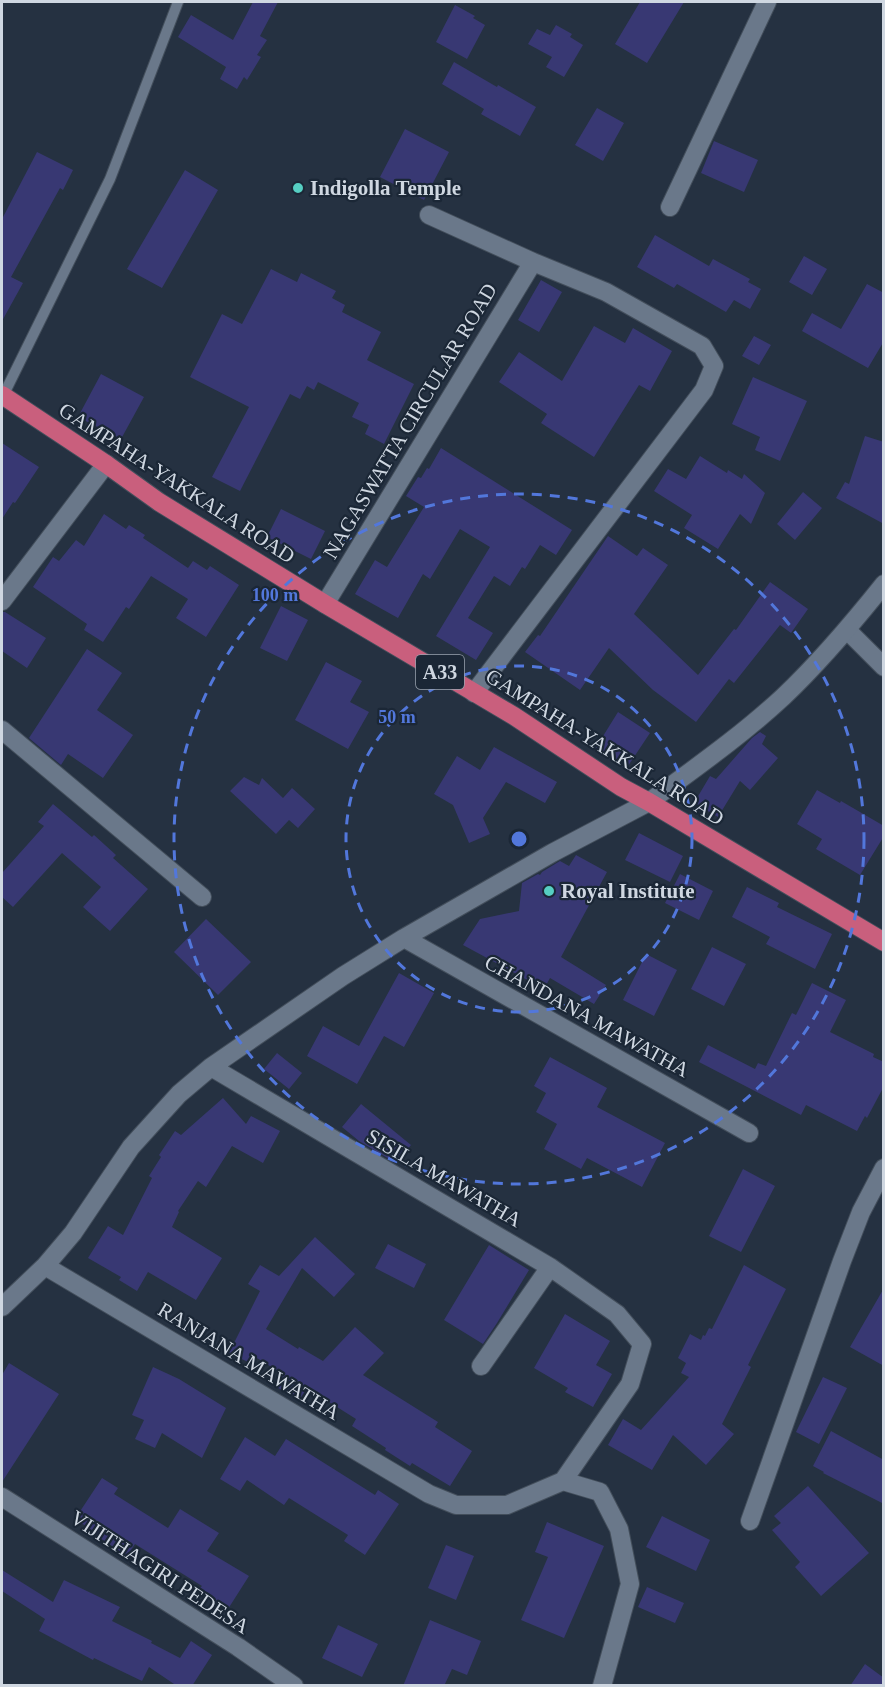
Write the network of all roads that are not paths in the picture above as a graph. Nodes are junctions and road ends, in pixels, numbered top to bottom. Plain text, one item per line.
1 (178, 2) edge
2 (768, 2) edge
3 (670, 207) dead end
4 (429, 215) dead end
5 (533, 262) junction
6 (2, 395) edge
7 (106, 464) junction
8 (884, 584) edge
9 (2, 601) edge
10 (325, 604) junction
11 (847, 630) junction
12 (884, 667) edge
13 (474, 693) junction
14 (2, 730) edge
15 (649, 801) junction
16 (202, 897) dead end
17 (404, 938) junction
18 (884, 942) edge
19 (211, 1067) junction
20 (749, 1133) dead end
21 (884, 1168) edge
22 (45, 1266) junction
23 (550, 1267) junction
24 (2, 1307) edge
25 (481, 1366) dead end
26 (563, 1480) junction
27 (2, 1497) edge
28 (750, 1521) dead end
29 (294, 1686) edge
30 (602, 1686) edge

1 - 6 lane
2 - 3 street
4 - 5 street
5 - 10 street, NAGASWATTA CIRCULAR ROAD
5 - 13 street
6 - 7 highway, GAMPAHA-YAKKALA ROAD / A33
7 - 9 street
7 - 10 highway, GAMPAHA-YAKKALA ROAD / A33
8 - 11 street
10 - 13 highway, GAMPAHA-YAKKALA ROAD / A33
11 - 12 street
11 - 15 street
13 - 15 highway, GAMPAHA-YAKKALA ROAD / A33
14 - 16 street
15 - 17 street
15 - 18 highway, GAMPAHA-YAKKALA ROAD / A33
17 - 19 street
17 - 20 street, CHANDANA MAWATHA
19 - 22 street
19 - 23 street, SISILA MAWATHA
21 - 28 street
22 - 24 street
22 - 26 street, RANJANA MAWATHA
23 - 25 street
23 - 26 street, SISILA MAWATHA
26 - 30 street
27 - 29 street, VIJITHAGIRI PEDESA

